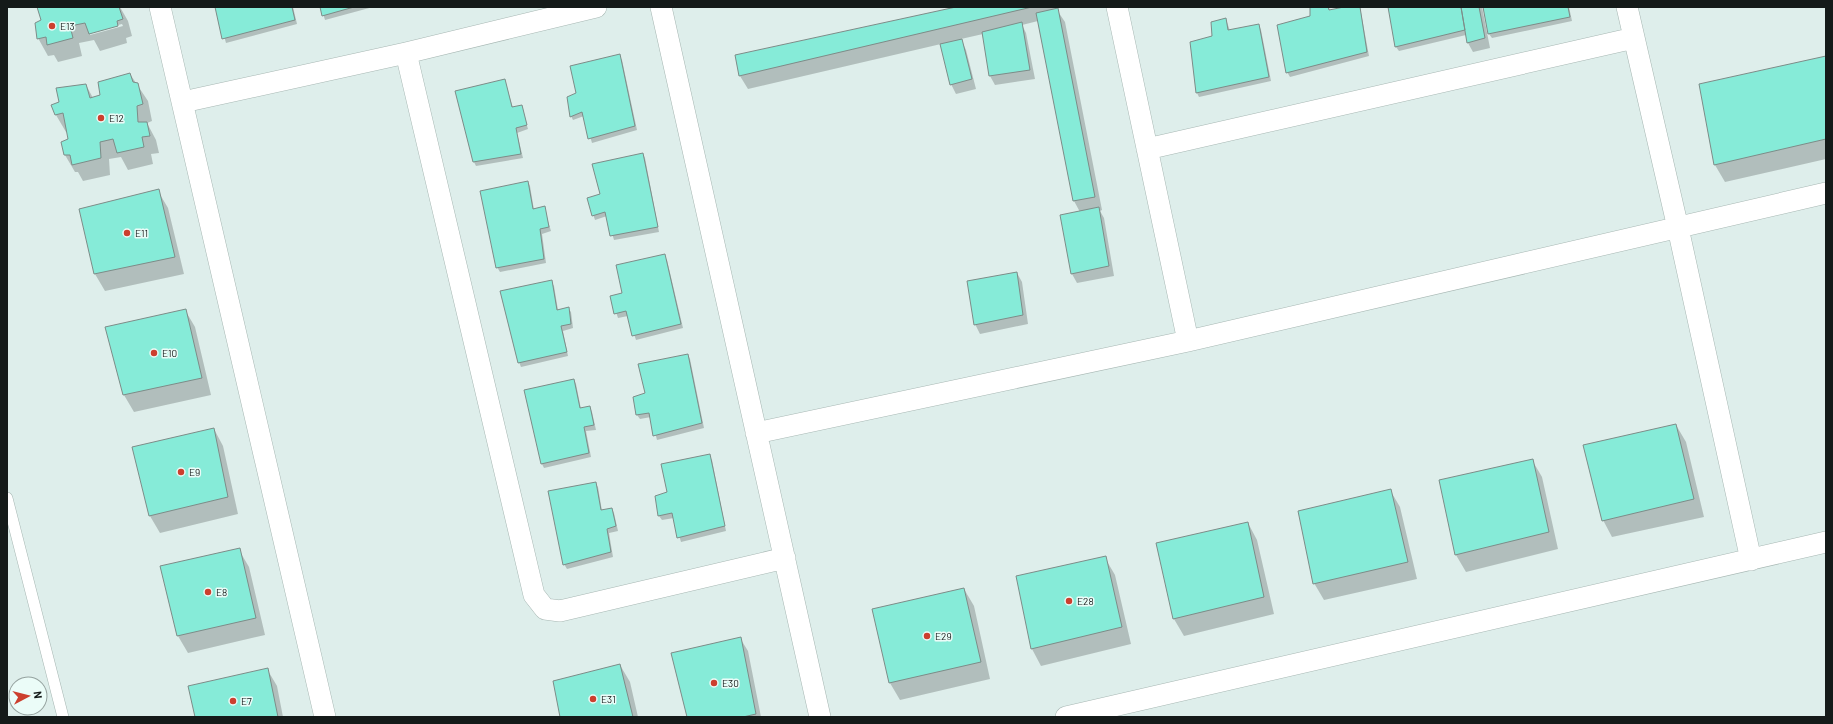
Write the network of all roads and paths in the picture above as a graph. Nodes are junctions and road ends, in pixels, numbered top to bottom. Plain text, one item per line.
1 (160, 7) edge
2 (596, 7) edge
3 (661, 7) edge
4 (1117, 7) edge
5 (1627, 7) edge
6 (1634, 38) junction
7 (406, 53) junction
8 (183, 102) junction
9 (1147, 149) junction
10 (1826, 193) edge
11 (1678, 228) junction
12 (1188, 341) junction
13 (756, 433) junction
14 (7, 498) edge
15 (1826, 542) edge
16 (785, 558) junction
17 (1751, 560) junction
18 (63, 717) edge
19 (326, 717) edge
20 (820, 717) edge
21 (1066, 717) edge

1 - 8 street
2 - 7 street
3 - 13 street
4 - 9 street
5 - 6 street
6 - 9 street
6 - 11 street
7 - 8 street
7 - 16 street
8 - 19 street
9 - 12 street
10 - 11 street
11 - 12 street
11 - 17 street
12 - 13 street
13 - 16 street
14 - 18 lane
15 - 17 street
16 - 20 street
17 - 21 street

